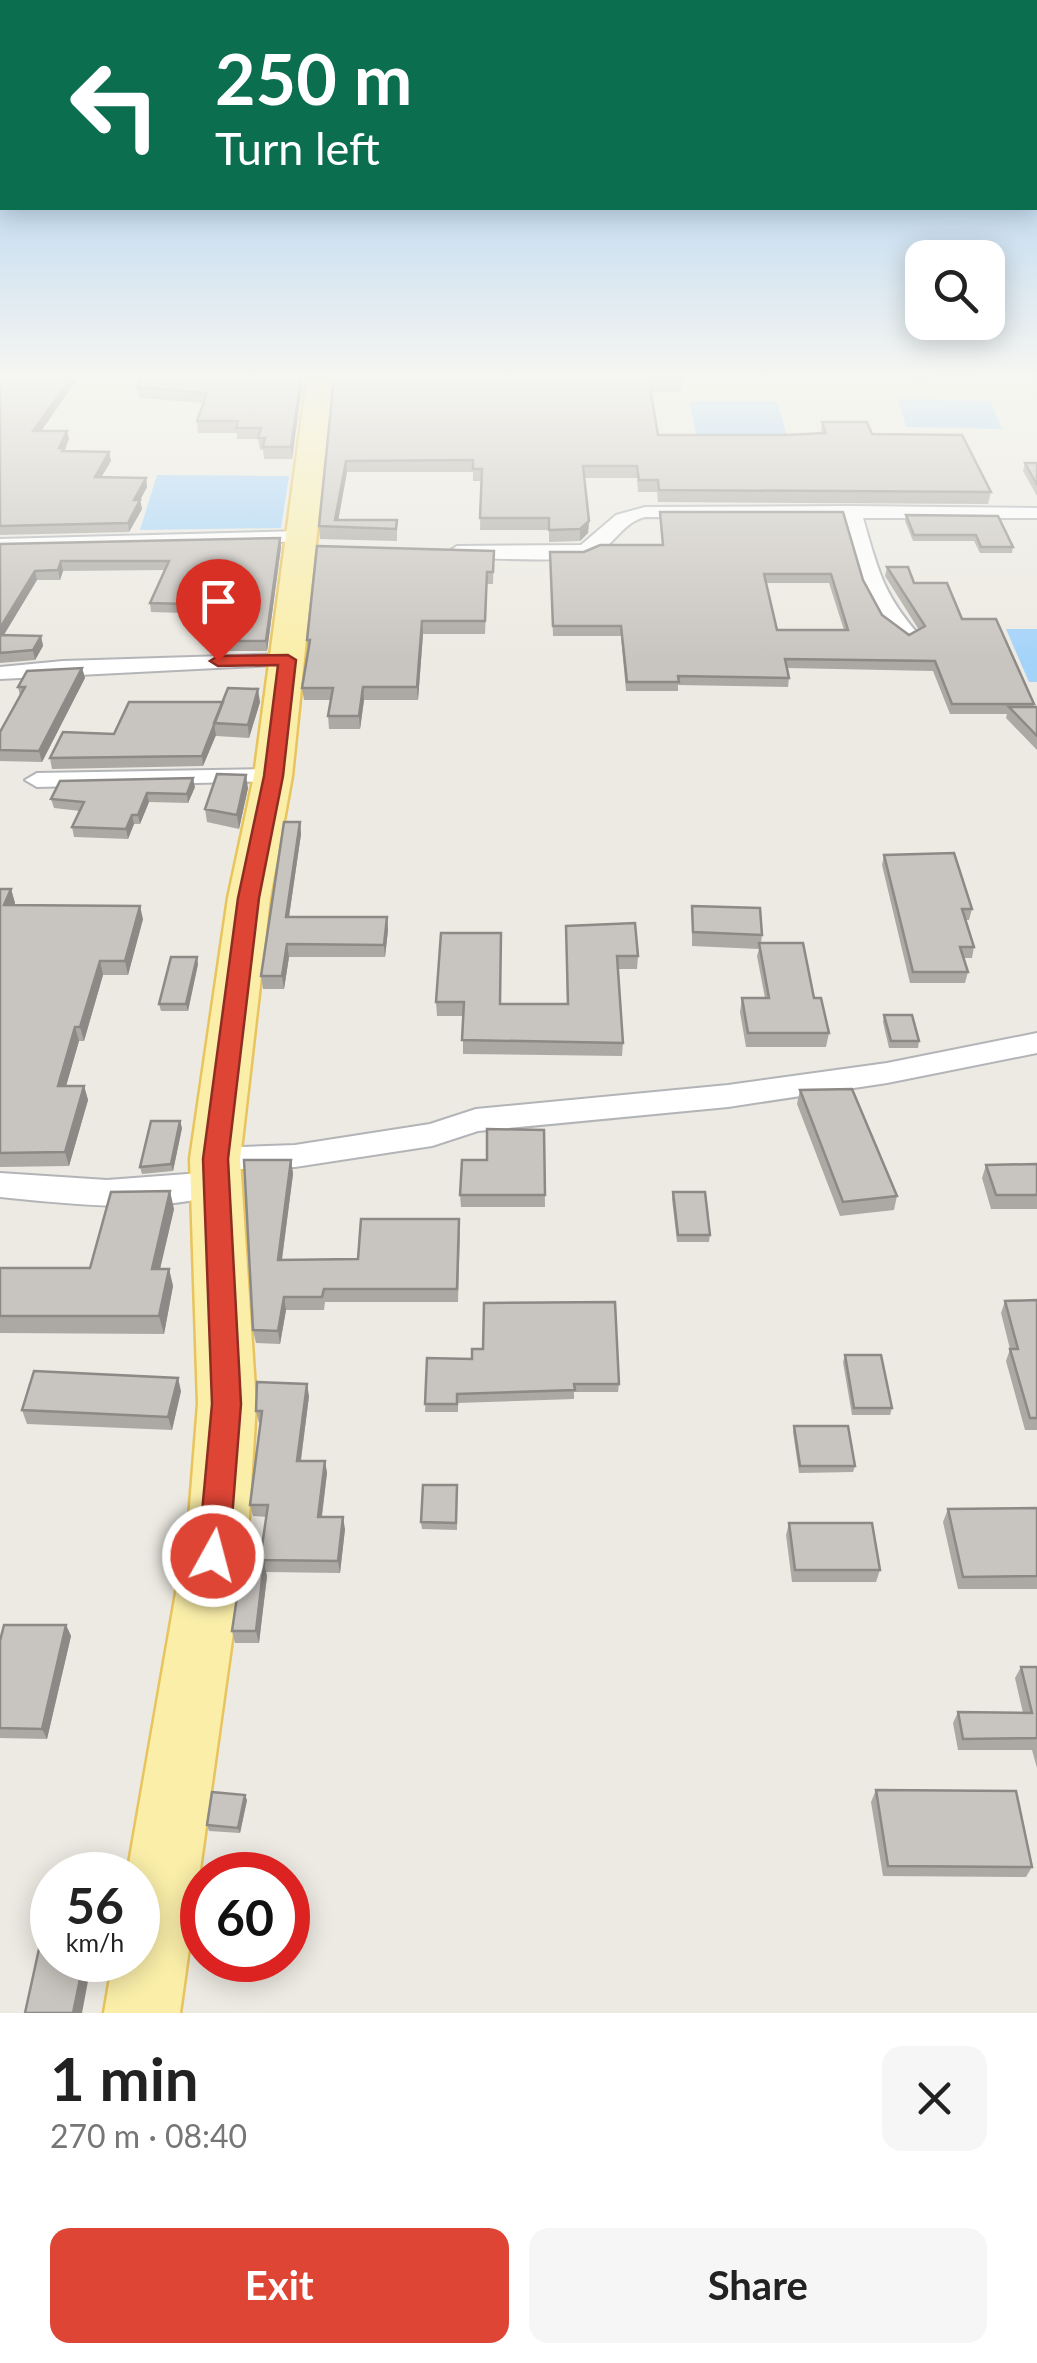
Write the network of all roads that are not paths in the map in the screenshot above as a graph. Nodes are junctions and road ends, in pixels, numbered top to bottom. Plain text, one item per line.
1 (313, 472) edge
2 (852, 511) junction
3 (1037, 513) edge
4 (307, 544) junction
5 (0, 545) edge
6 (438, 552) edge
7 (909, 635) edge
8 (288, 660) junction
9 (0, 672) edge
10 (274, 776) junction
11 (37, 780) dead end
12 (1037, 1042) edge
13 (215, 1172) junction
14 (0, 1185) edge
15 (142, 2013) edge

1 - 4 main road
2 - 3 street
2 - 6 street
2 - 7 street
4 - 5 street
4 - 8 main road
8 - 9 street
8 - 10 main road
10 - 11 street
10 - 13 main road
12 - 13 street
13 - 14 street
13 - 15 main road

